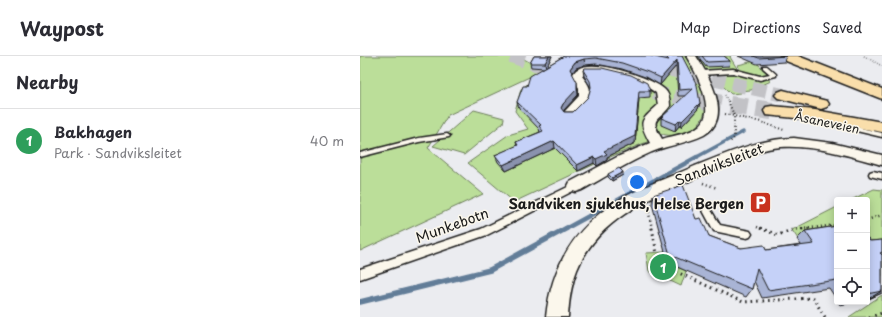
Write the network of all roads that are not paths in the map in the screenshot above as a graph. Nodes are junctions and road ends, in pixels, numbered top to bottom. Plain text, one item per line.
1 (691, 56) edge
2 (786, 56) edge
3 (765, 68) dead end
4 (701, 73) junction
5 (882, 94) edge
6 (783, 95) tunnel mouth
7 (772, 110) joint
8 (569, 114) edge
9 (882, 118) edge
10 (882, 127) edge
11 (882, 135) edge
12 (447, 136) dead end
13 (658, 144) junction
14 (360, 155) edge
15 (882, 160) edge
16 (873, 174) dead end
17 (882, 176) edge
18 (576, 186) joint
19 (705, 207) dead end
20 (747, 234) dead end
21 (360, 274) edge
22 (557, 317) edge

1 - 4 street, Munkebotn
2 - 5 highway
3 - 4 lane
4 - 13 street, Munkebotn
6 - 9 highway, Åsaneveien
7 - 10 highway
7 - 11 lane, Åsaneveien
8 - 13 street
12 - 14 lane
13 - 18 street, Munkebotn
15 - 22 street, Sandviksleitet
16 - 17 lane
18 - 21 lane, Munkebotn
19 - 20 lane

